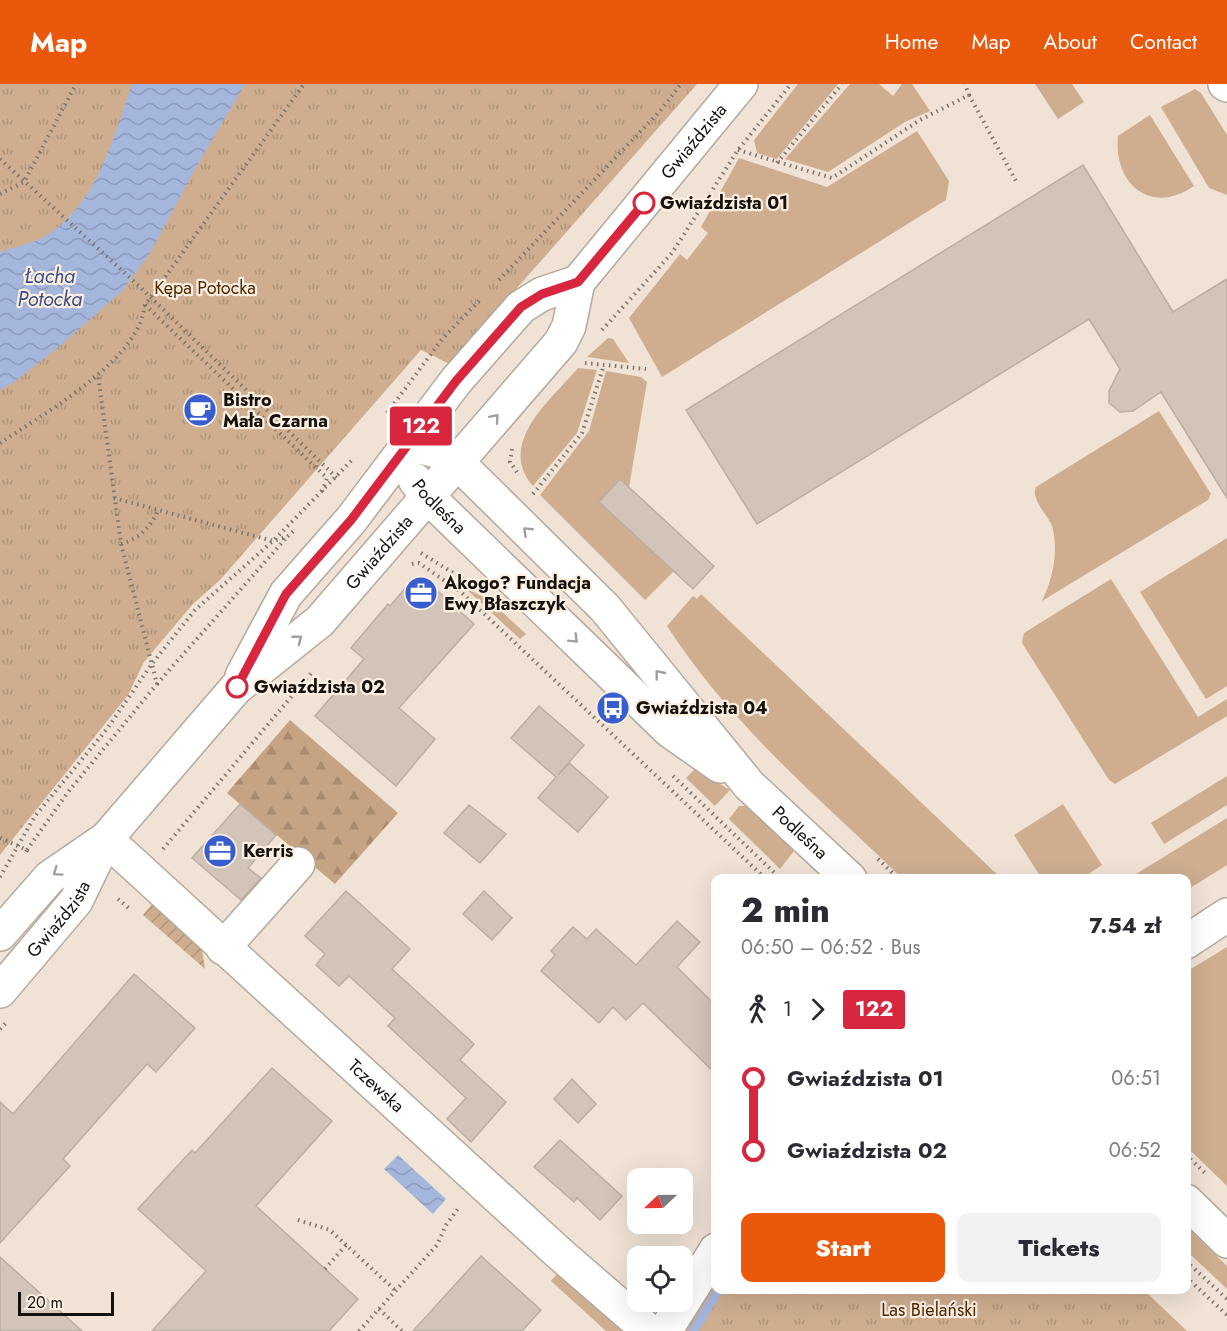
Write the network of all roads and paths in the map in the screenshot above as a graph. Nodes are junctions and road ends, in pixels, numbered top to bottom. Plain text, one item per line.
1 (76, 84) edge
2 (304, 84) edge
3 (741, 84) edge
4 (790, 84) edge
5 (842, 84) edge
6 (965, 84) edge
7 (969, 95) junction
8 (738, 150) junction
9 (0, 159) edge
10 (777, 164) junction
11 (1016, 181) dead end
12 (24, 182) junction
13 (0, 194) edge
14 (578, 282) junction
15 (151, 299) junction
16 (145, 305) junction
17 (600, 332) dead end
18 (583, 363) dead end
19 (604, 365) junction
20 (646, 369) dead end
21 (98, 375) junction
22 (0, 442) edge
23 (513, 444) dead end
24 (406, 447) junction
25 (457, 462) junction
26 (337, 478) junction
27 (522, 480) dead end
28 (344, 484) dead end
29 (322, 493) junction
30 (533, 494) dead end
31 (427, 496) junction
32 (114, 498) junction
33 (330, 501) dead end
34 (159, 509) junction
35 (302, 524) dead end
36 (287, 537) junction
37 (273, 541) junction
38 (121, 544) junction
39 (404, 565) dead end
40 (320, 663) dead end
41 (151, 665) junction
42 (157, 684) junction
43 (236, 688) junction
44 (749, 785) junction
45 (0, 838) edge
46 (106, 839) junction
47 (17, 846) junction
48 (163, 849) dead end
49 (27, 850) dead end
50 (298, 864) dead end
51 (761, 874) edge
52 (845, 874) edge
53 (0, 877) edge
54 (1227, 915) edge
55 (0, 934) edge
56 (1191, 939) edge
57 (223, 948) junction
58 (0, 991) edge
59 (462, 1204) dead end
60 (1191, 1206) edge
61 (298, 1220) dead end
62 (1227, 1241) edge
63 (346, 1245) junction
64 (711, 1258) edge
65 (1191, 1266) edge
66 (325, 1269) dead end
67 (1191, 1282) edge
68 (396, 1290) junction
69 (1227, 1299) edge
70 (379, 1309) junction
71 (1227, 1315) edge
72 (359, 1331) edge
73 (402, 1331) edge
74 (649, 1331) edge
75 (665, 1331) edge

1 - 12 path
2 - 15 path
3 - 14 street, Gwiaździsta
4 - 8 path
5 - 10 path
6 - 7 path
7 - 10 path
7 - 11 path
8 - 10 path
8 - 17 path
9 - 12 path
12 - 13 path
12 - 15 path
14 - 24 street, Gwiaździsta
25 -> 14 street, Gwiaździsta
15 - 16 path
15 - 26 path
16 - 21 path
16 - 29 path
18 - 19 path
19 - 20 path
19 - 30 path
21 - 22 path
21 - 32 path
23 - 27 path
24 - 25 street, Podleśna
24 - 31 street, Podleśna
24 - 43 street, Gwiaździsta
25 - 31 street, Gwiaździsta
44 -> 25 street, Podleśna
26 - 28 path
26 - 29 path
29 - 33 path
29 - 37 path
43 -> 31 street, Gwiaździsta
31 -> 44 street, Podleśna
32 - 34 path
32 - 38 path
34 - 37 path
34 - 38 path
35 - 36 path
36 - 37 path
36 - 42 path
37 - 41 path
38 - 41 path
39 - 51 path
40 - 48 path
41 - 42 path
41 - 47 path
42 - 49 path
43 - 46 street, Gwiaździsta
44 - 52 street, Podleśna
45 - 47 path
46 -> 55 street, Gwiaździsta
46 - 57 street, Tczewska
46 - 58 street, Gwiaździsta
47 - 53 path
50 - 57 street
54 - 56 street
57 - 74 street, Tczewska
59 - 68 path
60 - 62 street
61 - 63 path
63 - 66 path
63 - 68 path
64 - 75 street
65 - 69 path
67 - 71 path
68 - 70 path
70 - 72 path
70 - 73 path

